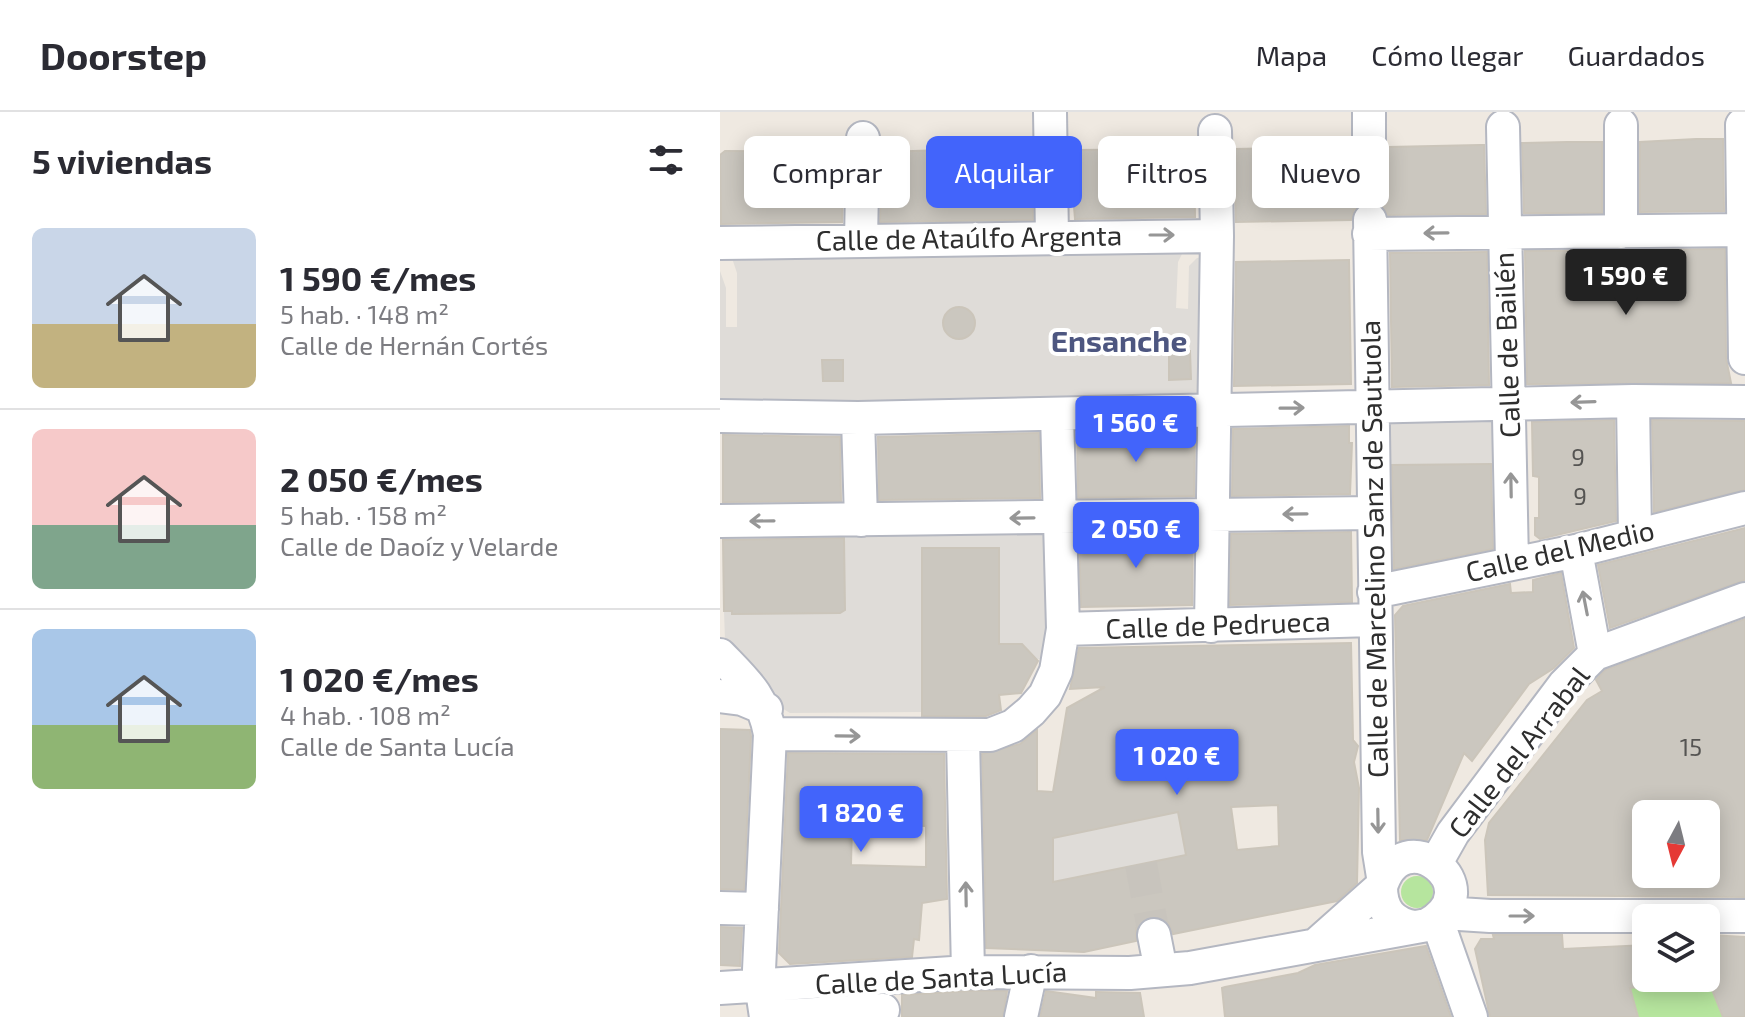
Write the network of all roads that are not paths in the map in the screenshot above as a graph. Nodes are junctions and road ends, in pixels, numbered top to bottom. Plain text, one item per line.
1 (1050, 112) edge
2 (1369, 112) edge
3 (1621, 125) dead end
4 (1742, 125) dead end
5 (1503, 127) dead end
6 (1215, 131) dead end
7 (1369, 136) edge
8 (862, 208) edge
9 (1744, 230) edge
10 (1503, 232) junction
11 (1621, 232) junction
12 (1217, 236) junction
13 (1052, 237) junction
14 (861, 240) junction
15 (720, 243) edge
16 (1745, 358) edge
17 (1633, 401) junction
18 (1745, 402) edge
19 (1510, 404) junction
20 (1373, 407) junction
21 (1214, 409) junction
22 (1057, 414) junction
23 (720, 416) edge
24 (858, 418) junction
25 (1745, 508) edge
26 (1373, 513) junction
27 (1212, 515) junction
28 (1060, 517) junction
29 (861, 520) junction
30 (720, 521) edge
31 (1635, 535) junction
32 (1576, 551) junction
33 (1512, 563) junction
34 (1745, 599) edge
35 (1373, 606) junction
36 (1211, 626) junction
37 (1063, 629) junction
38 (1595, 654) junction
39 (720, 655) edge
40 (720, 696) edge
41 (768, 722) junction
42 (963, 737) junction
43 (1436, 863) junction
44 (1382, 882) junction
45 (720, 908) edge
46 (762, 909) junction
47 (1745, 916) edge
48 (1432, 920) junction
49 (1154, 935) tunnel mouth
50 (1318, 943) junction
51 (1161, 970) junction
52 (1031, 971) junction
53 (968, 972) junction
54 (720, 988) edge
55 (764, 1002) edge
56 (883, 1010) dead end
57 (1021, 1017) edge
58 (1471, 1017) edge

1 - 13 street
2 - 7 street
3 - 11 street
4 - 9 street
5 - 10 street, Calle de Bailén
6 - 12 street
8 - 14 street
9 - 11 street
9 - 16 street
10 - 11 street
10 - 19 street, Calle de Bailén
10 -> 20 street, Calle de Marcelino Sanz de Sautuola
13 -> 12 street, Calle de Ataúlfo Argenta
12 - 21 street
13 - 14 street, Calle de Ataúlfo Argenta
14 - 15 street, Calle de Ataúlfo Argenta
17 - 18 street
17 -> 19 street
17 - 31 street
19 - 20 street
33 -> 19 street, Calle de Bailén
21 -> 20 street
20 - 26 street, Calle de Marcelino Sanz de Sautuola
21 - 22 street
21 - 27 street
22 - 24 street
22 - 28 street
23 - 24 street
24 - 29 street
25 - 31 street, Calle del Medio
26 -> 27 street
26 - 35 street, Calle de Marcelino Sanz de Sautuola
27 - 28 street
27 - 36 street
28 -> 29 street
28 - 37 street
29 -> 30 street
31 - 32 street, Calle del Medio
32 - 33 street, Calle del Medio
38 -> 32 street
33 - 35 street, Calle del Medio
34 - 38 street, Calle del Arrabal
35 - 36 street, Calle de Pedrueca
35 -> 44 street, Calle de Marcelino Sanz de Sautuola
36 - 37 street, Calle de Pedrueca
37 - 42 street
38 - 43 street, Calle del Arrabal
39 - 41 street
40 - 41 street
41 -> 42 street
41 - 46 street
53 -> 42 street
43 - 44 street
43 - 48 street
44 - 48 street
44 - 50 street
45 - 46 street
46 - 55 street
48 -> 47 street, Calle de Santa Lucía
48 - 50 street, Calle de Santa Lucía
48 - 58 street
49 - 51 street
50 - 51 street, Calle de Santa Lucía
51 - 52 street, Calle de Santa Lucía
52 - 53 street, Calle de Santa Lucía
52 - 57 street
53 - 55 street, Calle de Santa Lucía
54 - 55 street, Calle de Santa Lucía
55 - 56 street, Calle de Santa Lucía

